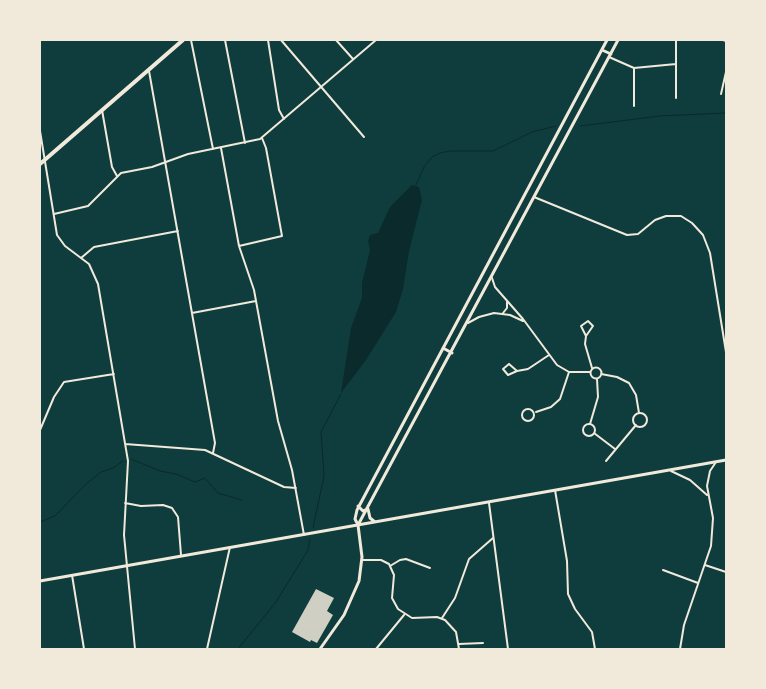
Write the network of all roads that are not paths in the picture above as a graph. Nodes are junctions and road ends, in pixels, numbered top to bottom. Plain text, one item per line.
1 (183, 40) edge
2 (191, 40) edge
3 (225, 40) edge
4 (268, 40) edge
5 (281, 40) edge
6 (336, 40) edge
7 (376, 40) edge
8 (607, 40) edge
9 (618, 40) edge
10 (676, 40) edge
11 (602, 50) junction
12 (610, 56) junction
13 (353, 60) junction
14 (676, 64) junction
15 (634, 68) junction
16 (149, 69) junction
17 (726, 72) edge
18 (322, 87) junction
19 (721, 94) dead end
20 (676, 98) dead end
21 (634, 106) dead end
22 (102, 110) junction
23 (284, 119) junction
24 (40, 131) edge
25 (364, 137) dead end
26 (262, 138) junction
27 (246, 143) junction
28 (221, 148) junction
29 (213, 149) junction
30 (44, 160) junction
31 (166, 162) junction
32 (40, 164) edge
33 (116, 176) junction
34 (534, 197) junction
35 (53, 214) junction
36 (178, 231) junction
37 (240, 246) junction
38 (81, 258) junction
39 (492, 278) junction
40 (256, 301) junction
41 (507, 301) junction
42 (192, 313) junction
43 (501, 314) junction
44 (525, 322) junction
45 (468, 324) junction
46 (586, 336) junction
47 (443, 348) junction
48 (726, 352) edge
49 (452, 353) junction
50 (549, 355) junction
51 (592, 368) junction
52 (517, 371) junction
53 (568, 372) junction
54 (590, 372) junction
55 (114, 374) junction
56 (602, 374) junction
57 (597, 379) junction
58 (536, 412) junction
59 (639, 413) junction
60 (590, 424) junction
61 (636, 425) junction
62 (40, 430) edge
63 (594, 433) junction
64 (125, 444) junction
65 (615, 449) junction
66 (213, 453) junction
67 (726, 460) edge
68 (606, 461) dead end
69 (716, 462) junction
70 (670, 471) junction
71 (296, 488) junction
72 (555, 490) junction
73 (707, 495) junction
74 (489, 502) junction
75 (124, 503) junction
76 (358, 506) junction
77 (368, 508) junction
78 (376, 522) junction
79 (358, 525) junction
80 (304, 535) junction
81 (494, 538) junction
82 (230, 547) junction
83 (181, 555) junction
84 (362, 560) junction
85 (705, 565) junction
86 (126, 566) junction
87 (390, 566) junction
88 (430, 568) dead end
89 (663, 570) dead end
90 (726, 572) edge
91 (72, 575) junction
92 (40, 581) edge
93 (698, 583) junction
94 (404, 615) junction
95 (442, 618) junction
96 (483, 643) dead end
97 (459, 644) junction
98 (84, 649) edge
99 (135, 649) edge
100 (207, 649) edge
101 (320, 649) edge
102 (376, 649) edge
103 (459, 649) edge
104 (508, 649) edge
105 (595, 649) edge
106 (680, 649) edge

1 - 16 highway
2 - 29 street
3 - 27 street
4 - 23 street
5 - 18 street
6 - 13 street
7 - 13 street
8 - 11 main road
9 - 12 main road
10 - 14 street
11 - 12 main road
11 - 47 main road
12 - 15 street
12 - 34 main road
13 - 18 street
14 - 15 street
14 - 20 street
15 - 21 street
16 - 22 highway
16 - 31 street
17 - 19 street
18 - 23 street
18 - 25 street
22 - 30 highway
22 - 33 street
23 - 26 street
24 - 30 street
26 - 27 street
26 - 37 street
27 - 28 street
28 - 29 street
28 - 37 street
29 - 31 street
30 - 32 highway
30 - 35 street
31 - 33 street
31 - 36 street
33 - 35 street
34 - 39 main road
34 - 48 street
35 - 38 street
36 - 38 street
36 - 42 street
37 - 40 street
38 - 55 street
39 - 41 street
39 - 45 main road
40 - 42 street
40 - 71 street
41 - 43 street
41 - 44 street
42 - 66 street
43 - 44 street
43 - 45 street
44 - 50 street
45 - 49 main road
46 - 46 street
46 - 51 street
47 - 49 main road
47 - 76 main road
49 - 77 main road
50 - 52 street
50 - 53 street
51 - 54 street
51 - 56 street
52 - 52 street
53 - 54 street
53 - 58 street
54 - 57 street
55 - 62 street
55 - 64 street
56 - 57 street
56 - 59 street
57 - 60 street
58 - 58 street
59 - 61 street
59 - 61 street
60 - 63 street
60 - 63 street
61 - 65 street
63 - 65 street
64 - 66 street
64 - 75 street
65 - 68 street
66 - 71 street
67 - 69 main road
69 - 70 main road
69 - 73 street
70 - 72 main road
70 - 73 street
71 - 80 street
72 - 74 main road
72 - 105 street
73 - 85 street
74 - 78 main road
74 - 81 street
75 - 83 street
75 - 86 street
76 - 77 main road
76 - 79 main road
77 - 78 main road
77 - 79 main road
78 - 79 main road
79 - 80 main road
79 - 84 main road
80 - 82 main road
81 - 95 street
81 - 104 street
82 - 83 main road
82 - 100 street
83 - 86 main road
84 - 87 street
84 - 101 main road
85 - 90 street
85 - 93 street
86 - 91 main road
86 - 99 street
87 - 88 street
87 - 94 street
89 - 93 street
91 - 92 main road
91 - 98 street
93 - 106 street
94 - 95 street
94 - 102 street
95 - 97 street
96 - 97 street
97 - 103 street

